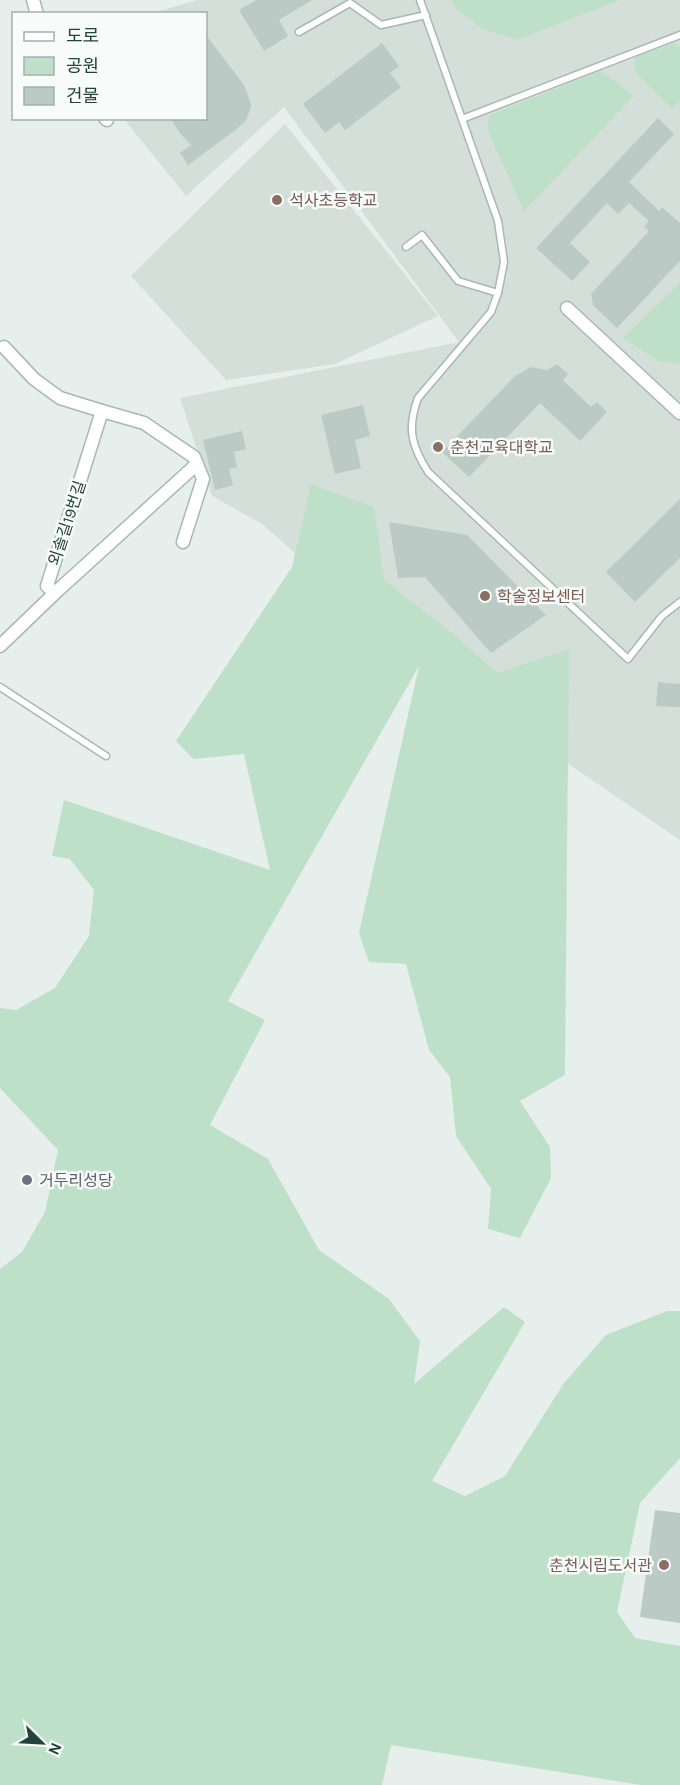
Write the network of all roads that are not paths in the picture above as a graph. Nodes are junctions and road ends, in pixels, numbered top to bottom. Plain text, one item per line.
1 (420, 0) edge
2 (426, 15) junction
3 (299, 32) dead end
4 (680, 35) edge
5 (462, 119) junction
6 (406, 247) dead end
7 (498, 293) junction
8 (567, 308) dead end
9 (1, 348) edge
10 (102, 411) junction
11 (680, 413) edge
12 (197, 464) junction
13 (183, 542) dead end
14 (55, 592) junction
15 (680, 602) edge
16 (0, 646) edge
17 (0, 687) edge
18 (106, 756) dead end

1 - 2 lane
2 - 3 lane
2 - 5 lane
4 - 5 lane
5 - 7 lane
6 - 7 lane
7 - 15 lane
8 - 11 street
9 - 10 street
10 - 12 street
10 - 14 street, 외솔길19번길
12 - 13 street
12 - 14 street
14 - 16 street
17 - 18 lane

